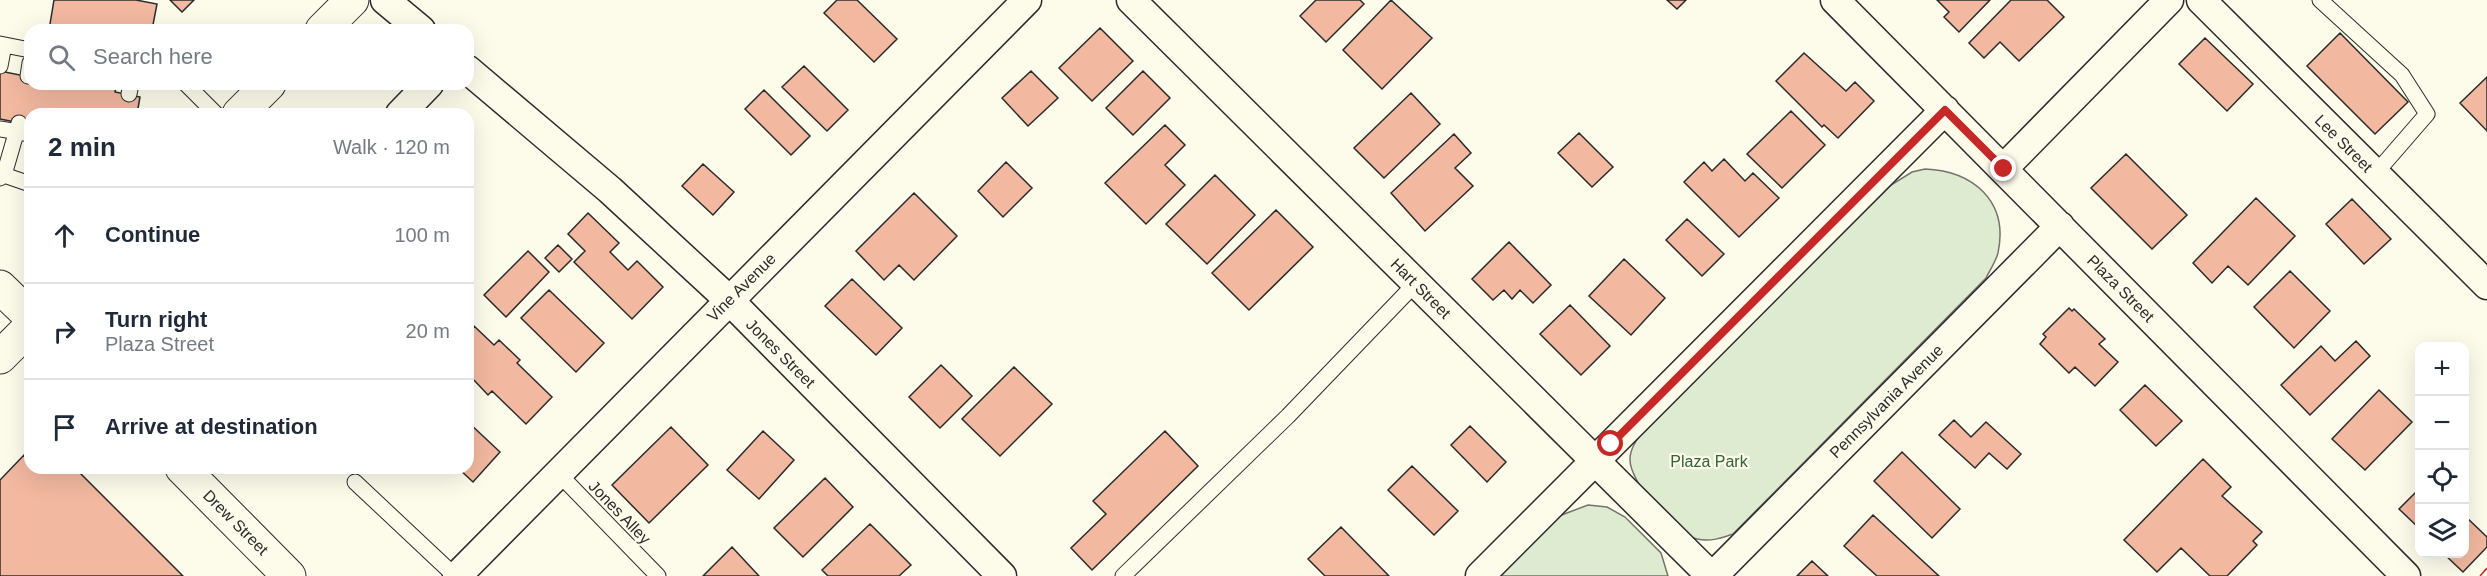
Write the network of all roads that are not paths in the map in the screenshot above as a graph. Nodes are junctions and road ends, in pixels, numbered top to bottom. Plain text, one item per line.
1 (351, 0) edge
2 (385, 0) edge
3 (1027, 0) edge
4 (1131, 0) edge
5 (1836, 0) edge
6 (2169, 0) edge
7 (2201, 0) edge
8 (2320, 0) edge
9 (328, 24) edge
10 (414, 24) edge
11 (2, 44) edge
12 (24, 49) edge
13 (0, 66) edge
14 (474, 74) edge
15 (192, 90) edge
16 (263, 90) edge
17 (423, 90) edge
18 (210, 108) edge
19 (245, 108) edge
20 (406, 108) edge
21 (1945, 110) junction
22 (0, 129) edge
23 (22, 129) edge
24 (2004, 169) junction
25 (2375, 174) junction
26 (1, 175) edge
27 (24, 182) edge
28 (2060, 226) junction
29 (1416, 283) junction
30 (2487, 285) edge
31 (0, 287) edge
32 (728, 299) junction
33 (24, 310) edge
34 (24, 333) edge
35 (0, 357) edge
36 (1594, 460) junction
37 (558, 473) junction
38 (188, 474) edge
39 (355, 482) dead end
40 (289, 576) edge
41 (456, 576) edge
42 (658, 576) edge
43 (1002, 576) edge
44 (1123, 576) edge
45 (1480, 576) edge
46 (1712, 576) edge
47 (2406, 576) edge

1 - 9 main road
2 - 10 street
3 - 32 street, Vine Avenue
4 - 29 street, Hart Street
5 - 21 street, Plaza Street
6 - 24 street
7 - 25 street, Lee Street
8 - 25 lane
11 - 12 lane
11 - 13 lane
14 - 32 street, Jones Street
15 - 18 lane
16 - 19 main road
17 - 20 street
21 - 24 street, Plaza Street
21 - 36 street
22 - 23 lane
23 - 26 lane
24 - 28 street, Plaza Street
25 - 30 street, Lee Street
26 - 27 lane
28 - 46 street, Pennsylvania Avenue
28 - 47 street, Plaza Street
29 - 36 street, Hart Street
29 - 44 lane
31 - 33 main road
32 - 37 street, Vine Avenue
32 - 43 street, Jones Street
34 - 35 main road
36 - 45 street
36 - 46 street, Hart Street
37 - 41 street, Vine Avenue
37 - 42 lane, Jones Alley
38 - 40 main road, Drew Street
39 - 41 lane

